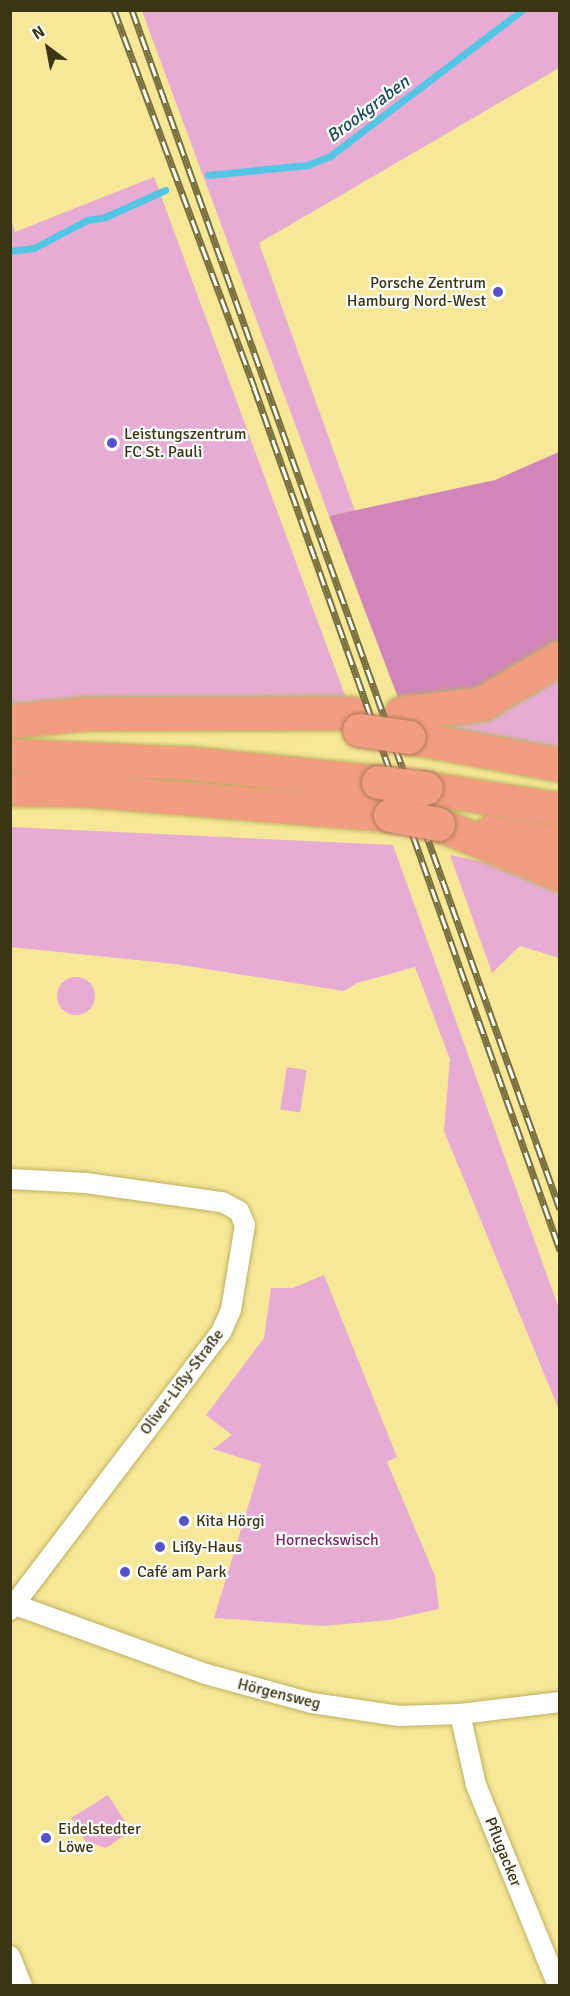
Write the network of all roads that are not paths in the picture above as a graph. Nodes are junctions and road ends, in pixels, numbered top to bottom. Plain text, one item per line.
1 (560, 657) edge
2 (10, 721) edge
3 (405, 725) junction
4 (10, 755) edge
5 (560, 765) edge
6 (10, 789) edge
7 (560, 809) edge
8 (438, 824) junction
9 (560, 843) edge
10 (560, 874) edge
11 (10, 1179) edge
12 (12, 1606) edge
13 (560, 1702) edge
14 (460, 1714) junction
15 (10, 1956) edge
16 (22, 1986) edge
17 (558, 1986) edge

1 - 3 highway
2 - 3 highway, bridge
3 - 5 highway
4 - 7 highway, bridge
6 - 8 highway, bridge
8 - 9 highway
8 - 10 highway
11 - 12 street, Oliver-Lißy-Straße
12 - 14 street, Hörgensweg
13 - 14 street, Hörgensweg
14 - 17 street, Pflugacker
15 - 16 street

